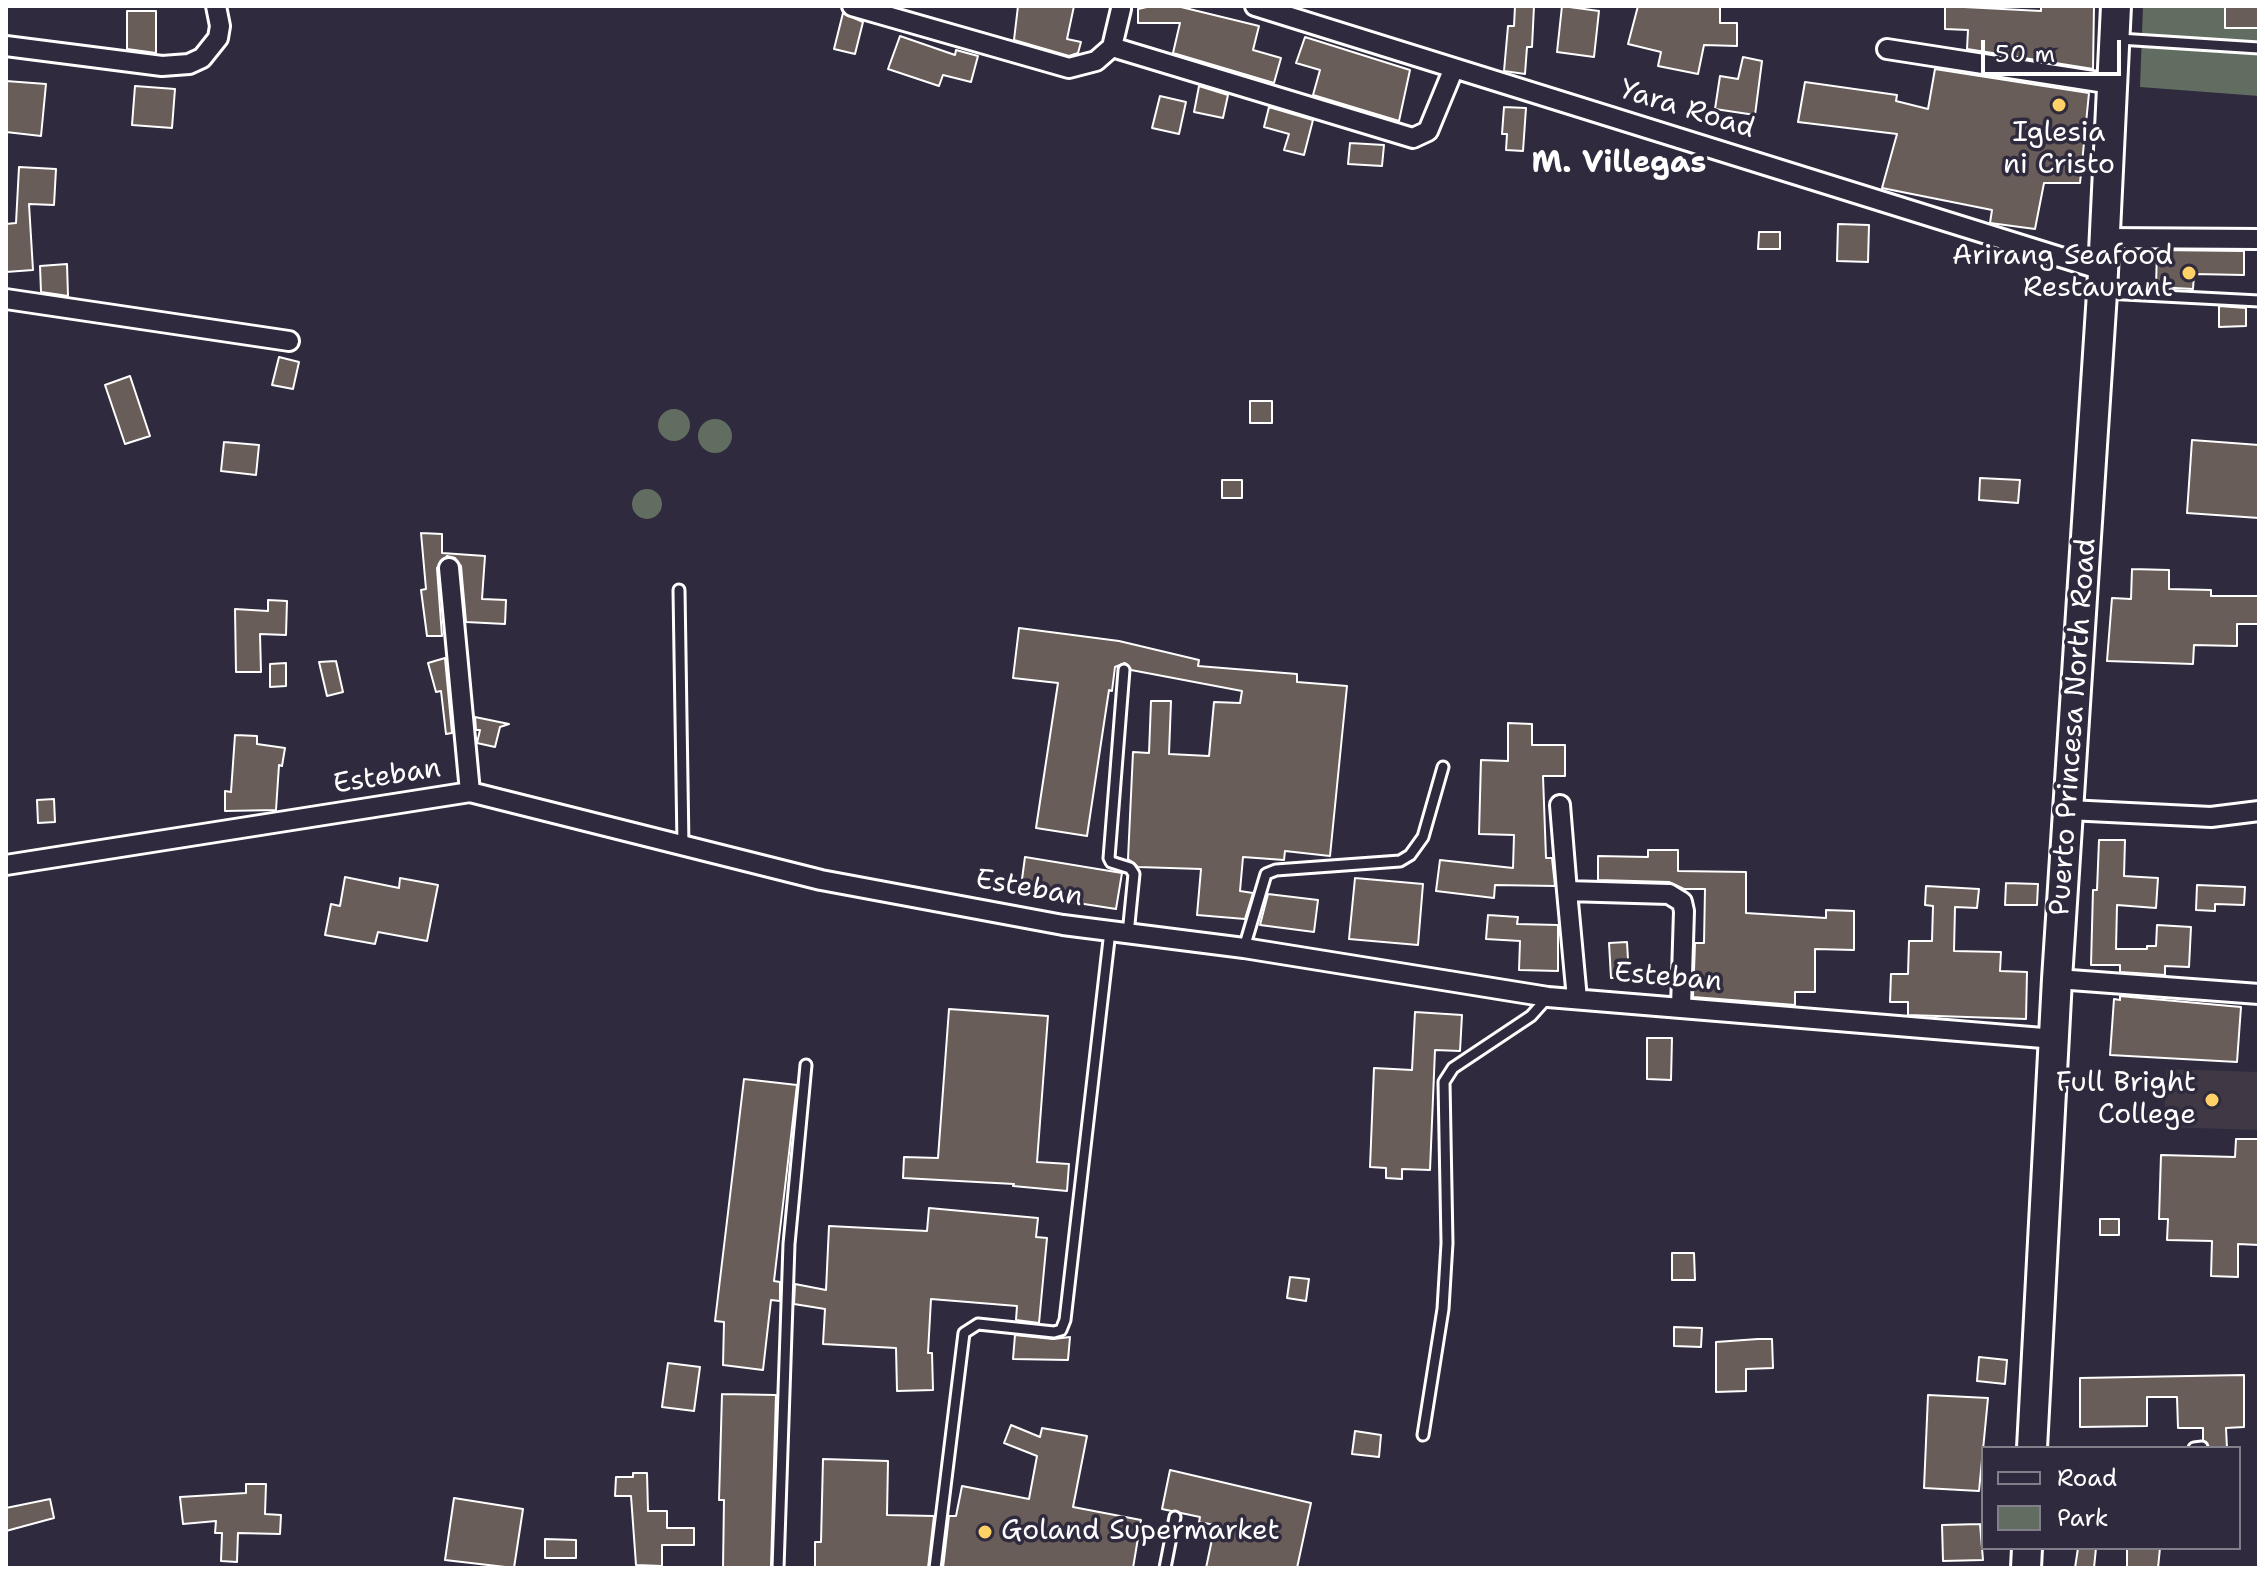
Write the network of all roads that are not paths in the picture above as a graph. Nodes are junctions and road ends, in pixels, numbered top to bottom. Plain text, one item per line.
1 (216, 6) edge
2 (852, 6) edge
3 (1255, 6) edge
4 (2116, 6) edge
5 (1119, 7) edge
6 (2114, 38) junction
7 (6, 46) edge
8 (1112, 47) junction
9 (2259, 48) edge
10 (1887, 49) dead end
11 (1454, 68) junction
12 (2112, 84) junction
13 (2104, 238) junction
14 (2259, 239) edge
15 (2102, 281) junction
16 (6, 299) edge
17 (2259, 301) edge
18 (289, 341) dead end
19 (449, 568) dead end
20 (679, 590) dead end
21 (1124, 670) dead end
22 (1443, 767) dead end
23 (470, 792) junction
24 (1560, 805) dead end
25 (2068, 810) junction
26 (2259, 811) edge
27 (683, 846) junction
28 (6, 865) edge
29 (1567, 891) junction
30 (1119, 932) junction
31 (1244, 948) junction
32 (2057, 979) junction
33 (2259, 994) edge
34 (1548, 997) junction
35 (1577, 999) junction
36 (1681, 1007) junction
37 (2055, 1039) junction
38 (806, 1065) dead end
39 (1423, 1435) dead end
40 (2032, 1446) edge
41 (1175, 1517) dead end
42 (778, 1568) edge
43 (935, 1568) edge
44 (1165, 1568) edge

1 - 7 street
2 - 8 street
3 - 11 street, Yara Road
4 - 6 main road, Puerto Princesa North Road
5 - 8 street
6 - 9 lane
6 - 12 main road, Puerto Princesa North Road
8 - 11 street
10 - 12 street
11 - 15 street, Yara Road
12 - 13 main road, Puerto Princesa North Road
13 - 14 street
13 - 15 main road, Puerto Princesa North Road
15 - 17 lane
15 - 25 main road, Puerto Princesa North Road
16 - 18 street
19 - 23 street
20 - 27 lane
21 - 30 lane
22 - 31 lane
23 - 27 street, Esteban
23 - 28 street, Esteban
24 - 29 street
25 - 26 street
25 - 32 main road, Puerto Princesa North Road
27 - 30 street, Esteban
29 - 35 street
29 - 36 street
30 - 31 street, Esteban
30 - 43 lane
31 - 34 street, Esteban
32 - 33 street
32 - 37 main road, Puerto Princesa North Road
34 - 35 street, Esteban
34 - 39 lane
35 - 36 street, Esteban
36 - 37 street, Esteban
37 - 40 main road, Puerto Princesa North Road
38 - 42 lane
41 - 44 lane

